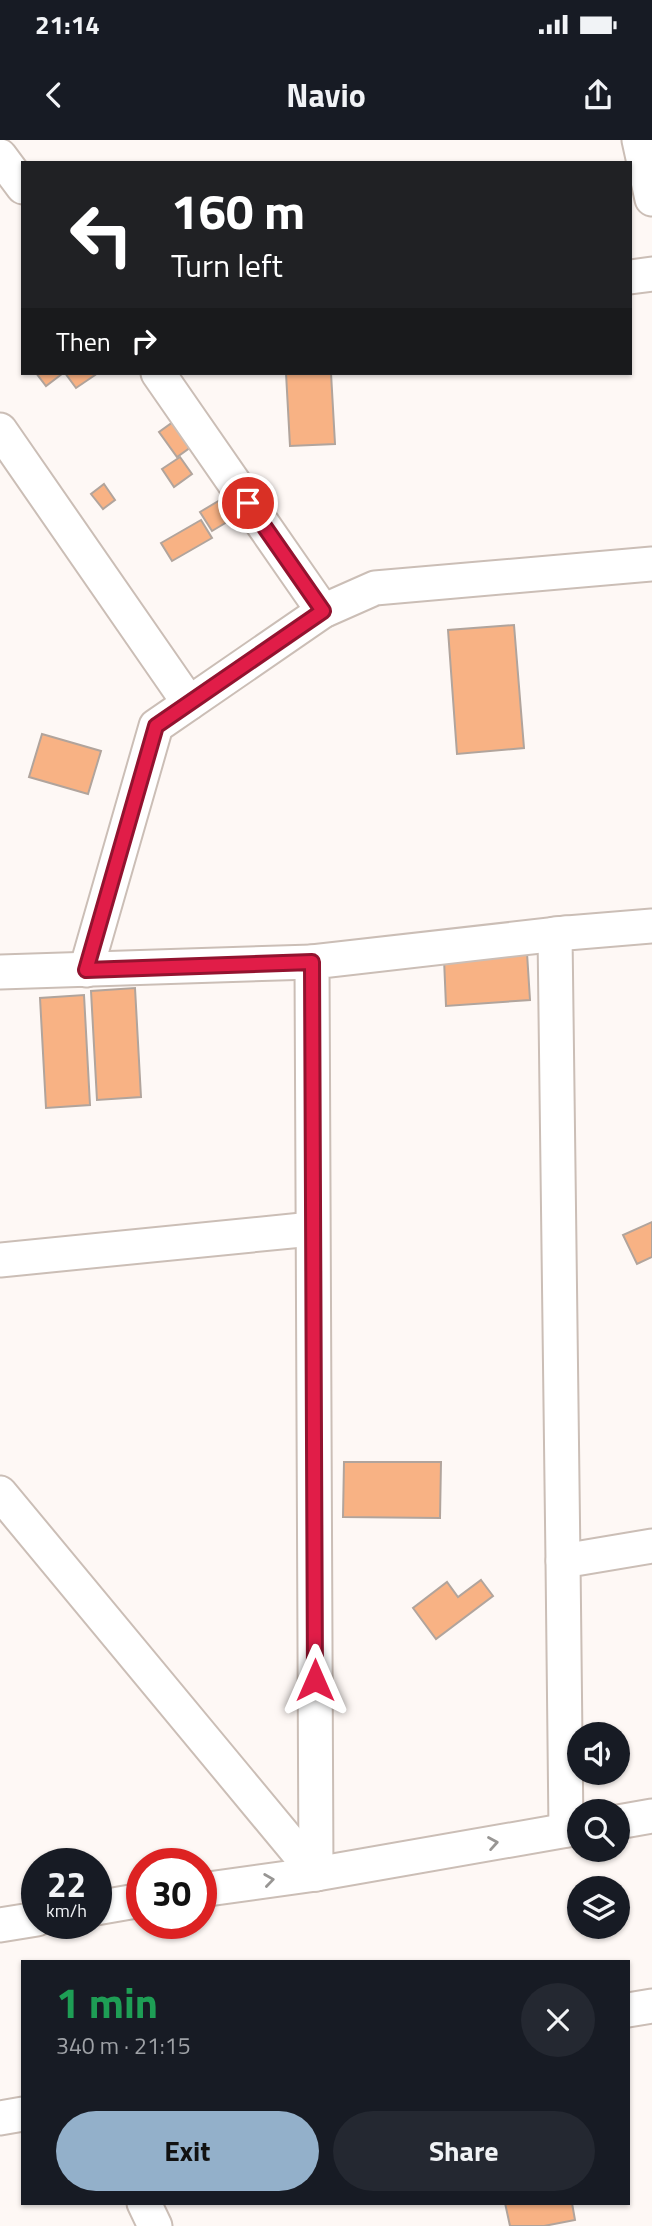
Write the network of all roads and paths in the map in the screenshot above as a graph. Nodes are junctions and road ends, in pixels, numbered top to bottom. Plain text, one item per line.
1 (639, 140) edge
2 (0, 156) edge
3 (21, 184) edge
4 (652, 199) edge
5 (652, 274) edge
6 (632, 276) edge
7 (159, 375) edge
8 (0, 430) edge
9 (652, 564) edge
10 (323, 611) junction
11 (189, 704) junction
12 (652, 926) edge
13 (561, 934) junction
14 (312, 962) junction
15 (86, 970) junction
16 (0, 972) edge
17 (312, 1229) junction
18 (0, 1260) edge
19 (0, 1493) edge
20 (652, 1546) edge
21 (563, 1561) junction
22 (572, 1799) edge
23 (652, 1816) edge
24 (630, 1820) edge
25 (567, 1830) edge
26 (316, 1874) junction
27 (217, 1887) edge
28 (21, 1922) edge
29 (0, 1925) edge
30 (652, 2006) edge
31 (630, 2010) edge
32 (21, 2115) edge
33 (0, 2118) edge
34 (145, 2205) edge
35 (155, 2226) edge

1 - 4 street
2 - 3 street
5 - 6 street
7 - 10 street
8 - 11 street
9 - 10 street
10 - 11 street
11 - 15 street
12 - 13 street
13 - 14 street
13 - 21 street
14 - 15 street
14 - 17 street
15 - 16 street
17 - 18 street
17 - 26 street
19 - 26 street
20 - 21 street
21 - 22 street
23 - 24 street
26 -> 25 street
27 -> 26 street
28 - 29 street
30 - 31 street
32 - 33 street
34 - 35 street

